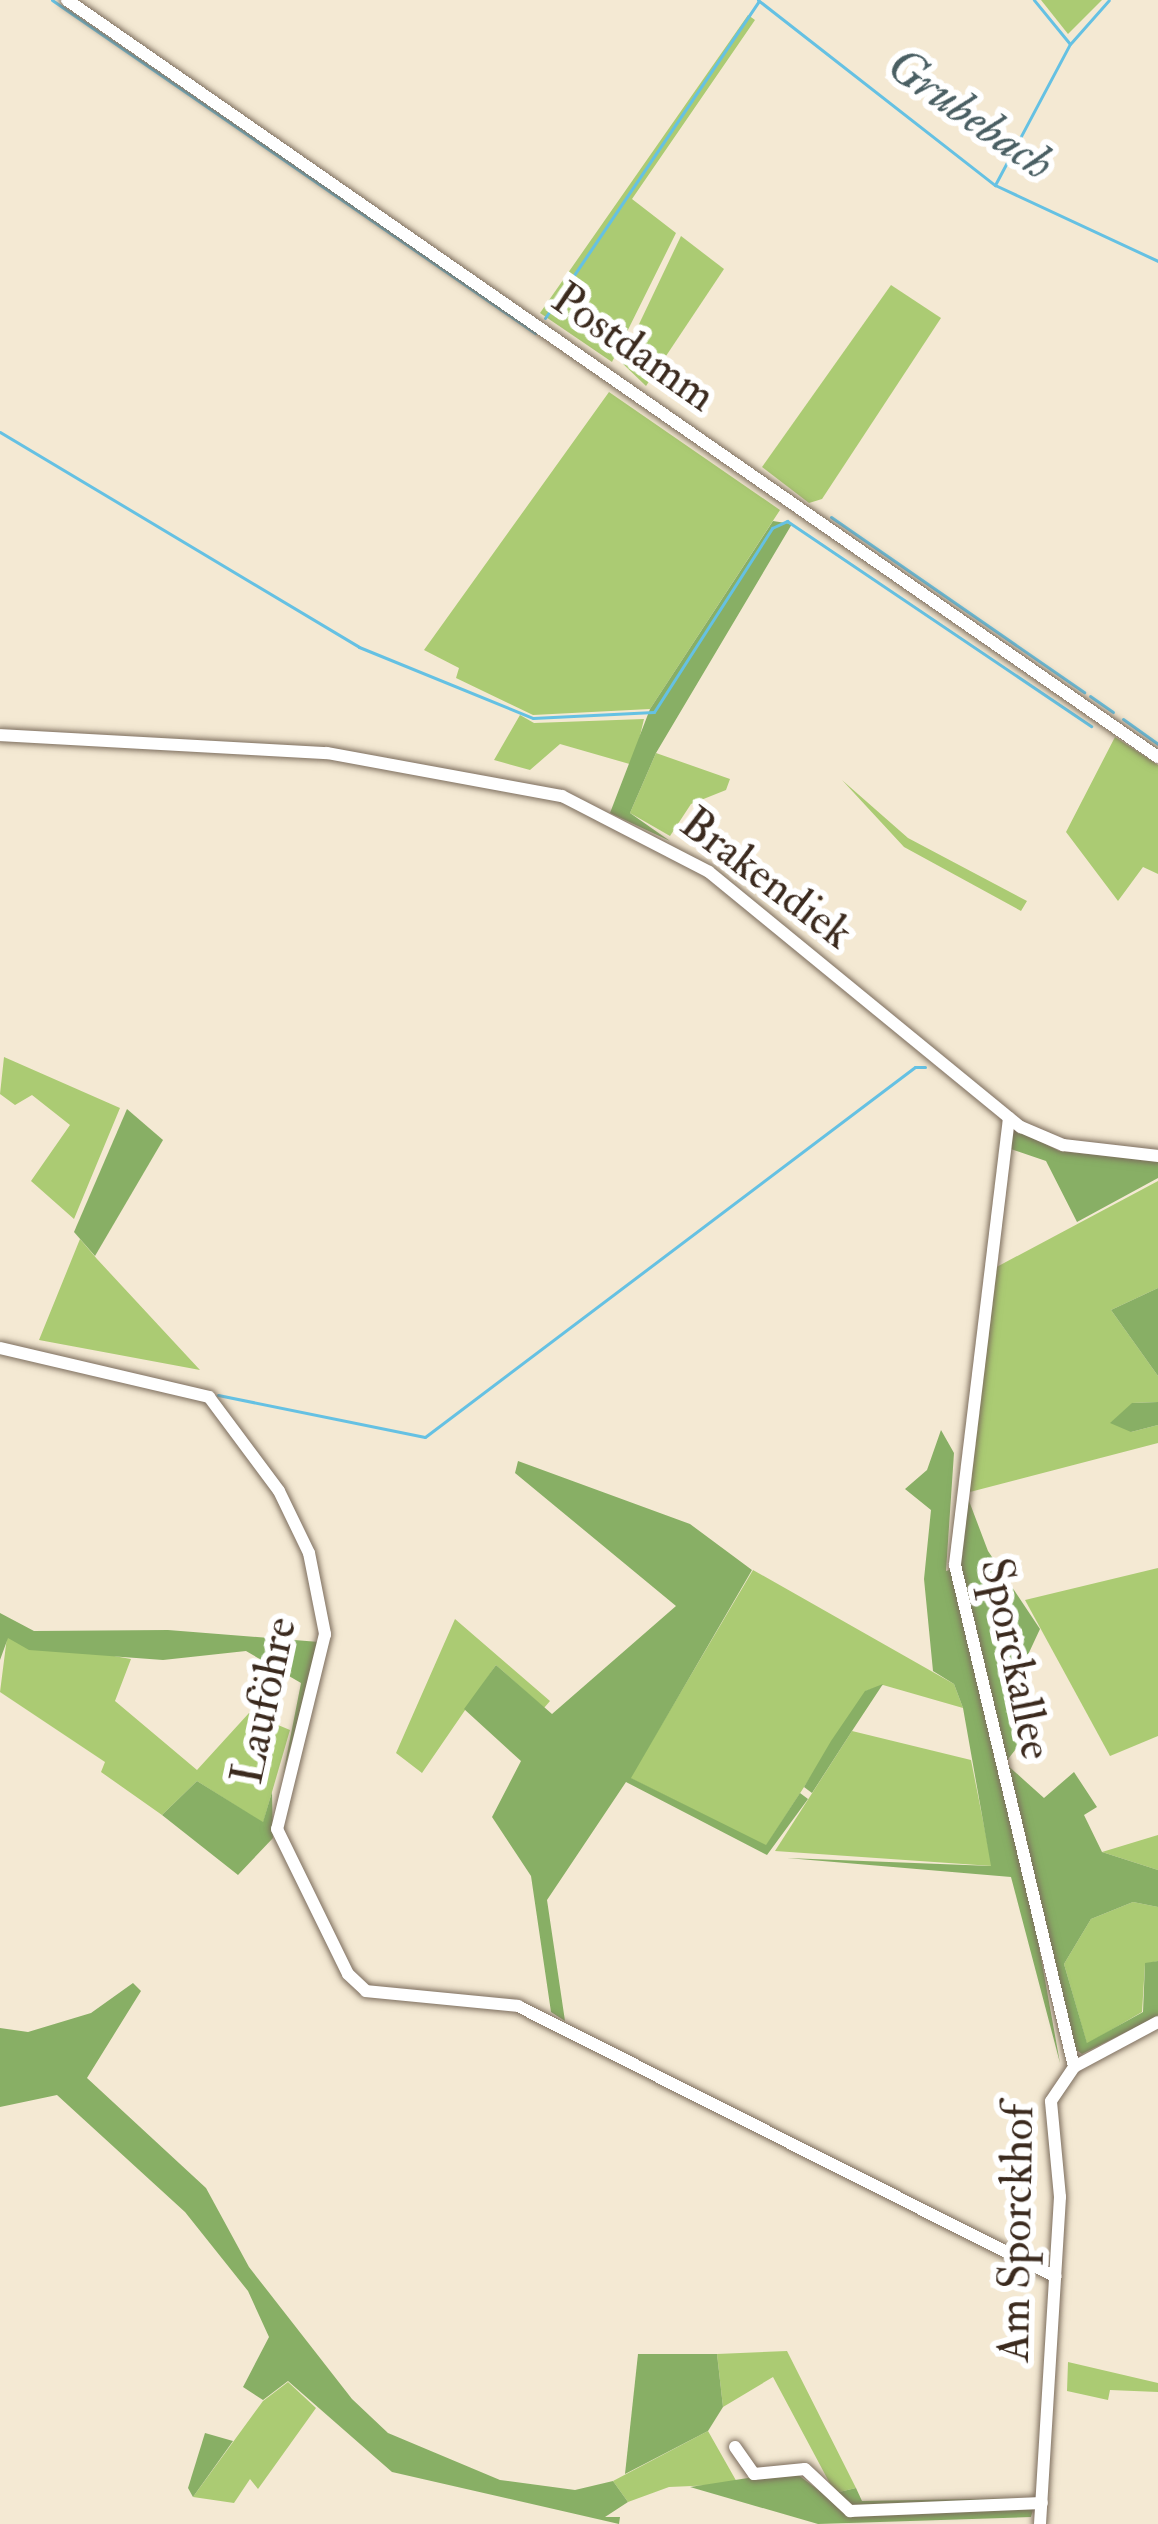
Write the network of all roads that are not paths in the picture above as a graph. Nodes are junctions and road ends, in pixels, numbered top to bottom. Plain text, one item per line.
1 (67, 0) edge
2 (0, 735) edge
3 (1158, 757) edge
4 (1010, 1118) junction
5 (1158, 1156) edge
6 (0, 1348) edge
7 (1158, 2022) edge
8 (1074, 2067) junction
9 (1056, 2277) junction
10 (735, 2447) dead end
11 (1042, 2503) junction
12 (1040, 2524) edge

1 - 3 street, Postdamm
2 - 4 street, Brakendiek
4 - 5 street, Brakendiek
4 - 8 street, Sporckallee
6 - 9 street, Lauföhre
7 - 8 street, Am Sporckhof
8 - 9 street, Am Sporckhof
9 - 11 street, Am Sporckhof
10 - 11 street
11 - 12 street, Am Sporckhof

